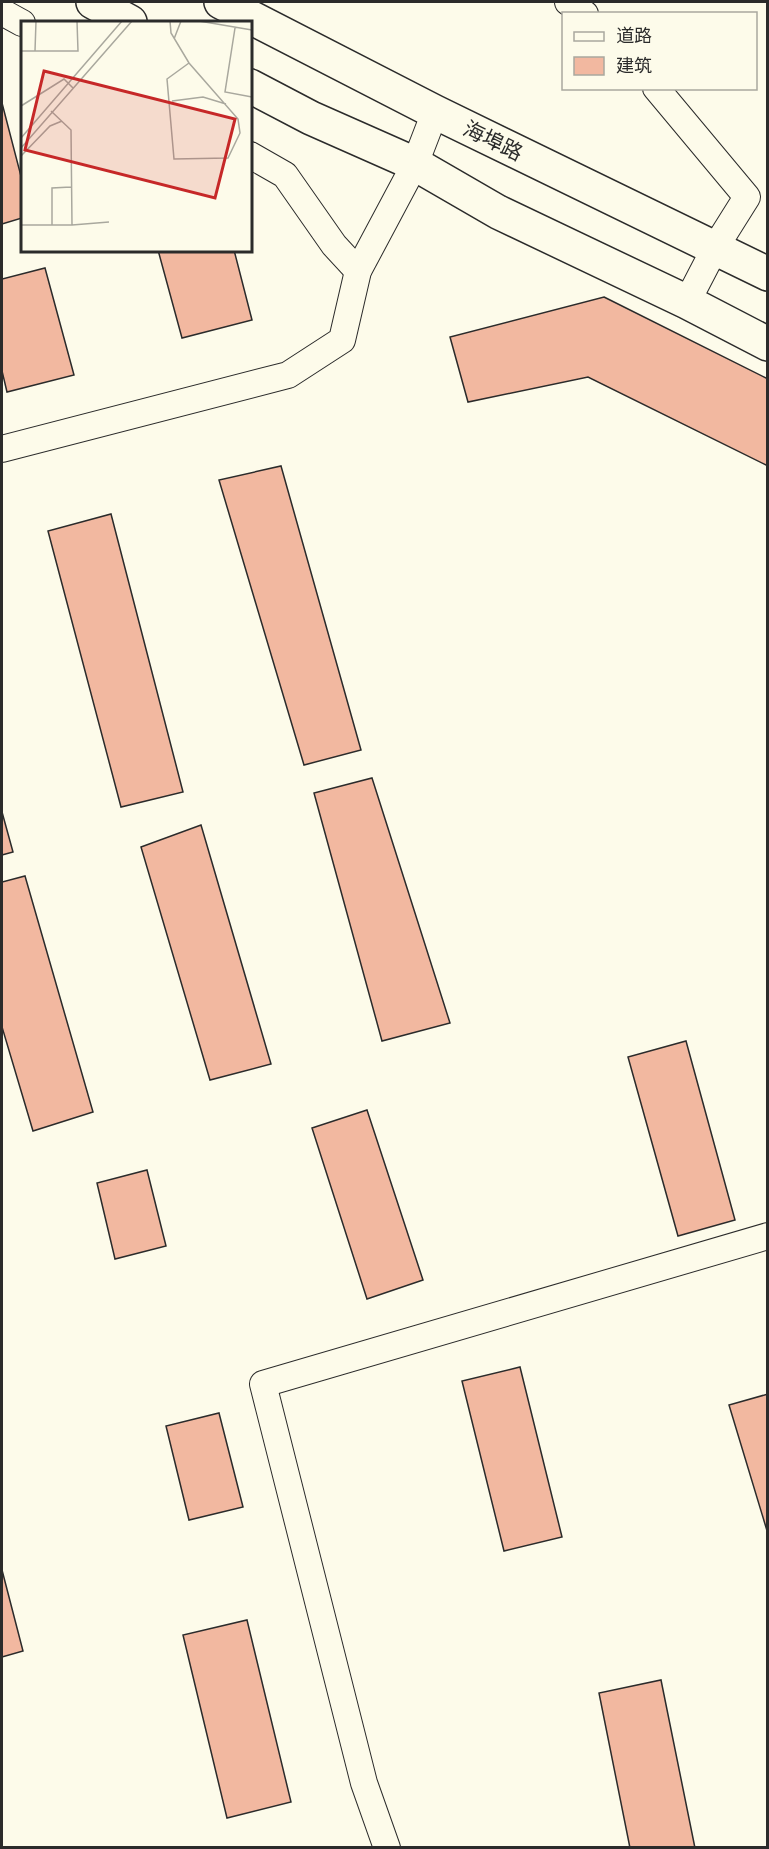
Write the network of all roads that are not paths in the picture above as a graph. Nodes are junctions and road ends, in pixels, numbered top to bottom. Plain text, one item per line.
1 (93, 2) edge
2 (221, 2) edge
3 (568, 2) edge
4 (2, 12) edge
5 (582, 12) edge
6 (128, 21) edge
7 (21, 22) edge
8 (252, 87) edge
9 (658, 90) edge
10 (435, 112) junction
11 (252, 155) edge
12 (415, 164) junction
13 (715, 248) junction
14 (358, 271) junction
15 (768, 274) edge
16 (687, 302) junction
17 (768, 344) edge
18 (2, 449) edge
19 (768, 1236) edge
20 (387, 1848) edge

1 - 6 main road
2 - 10 main road, 海埠路
3 - 5 street
4 - 7 street
8 - 12 main road
9 - 13 street
10 - 12 street
10 - 13 main road, 海埠路
11 - 14 street
12 - 14 street
12 - 16 main road
13 - 15 main road, 海埠路
13 - 16 street
14 - 18 street
16 - 17 main road
19 - 20 street

